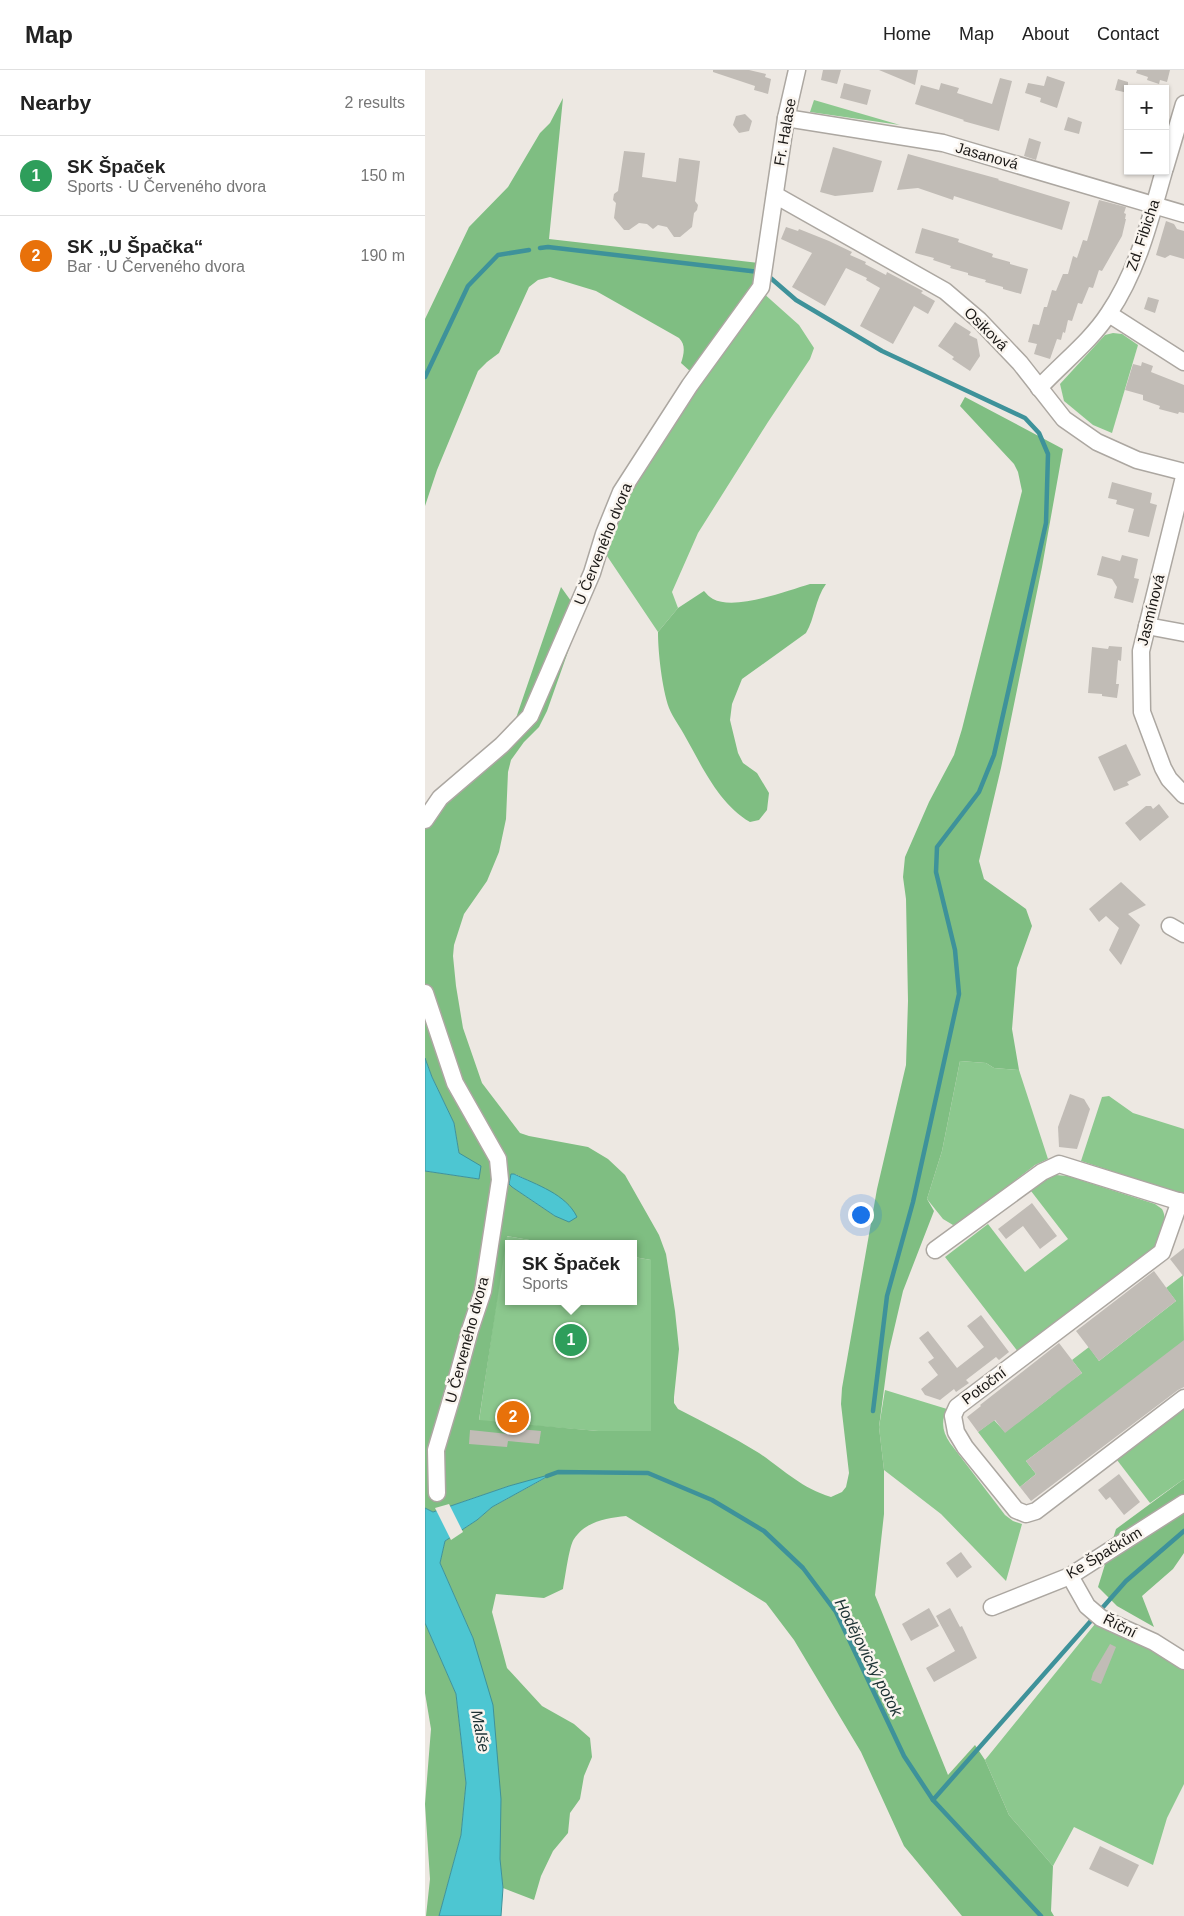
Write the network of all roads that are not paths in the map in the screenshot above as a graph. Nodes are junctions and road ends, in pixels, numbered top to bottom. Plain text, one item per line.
1 (797, 70) edge
2 (1184, 104) edge
3 (787, 118) junction
4 (1169, 156) edge
5 (1163, 175) edge
6 (775, 195) junction
7 (1154, 205) junction
8 (1184, 214) edge
9 (1109, 314) junction
10 (1184, 362) edge
11 (1039, 388) junction
12 (1184, 472) edge
13 (1184, 476) edge
14 (1147, 626) junction
15 (1184, 634) edge
16 (1184, 794) edge
17 (425, 820) edge
18 (1170, 926) dead end
19 (1184, 934) edge
20 (425, 993) edge
21 (1182, 1202) edge
22 (935, 1250) dead end
23 (1184, 1398) edge
24 (437, 1493) dead end
25 (1184, 1503) edge
26 (1070, 1576) junction
27 (992, 1607) dead end
28 (1184, 1661) edge

1 - 3 street, Fr. Halase
2 - 4 street, Zd. Fibicha
3 - 6 street, Fr. Halase
3 - 7 street, Jasanová
5 - 7 street, Zd. Fibicha
6 - 11 street, Osiková
6 - 17 street, U Červeného dvora
7 - 8 street, Jasanová
7 - 9 street, Zd. Fibicha
9 - 10 street
9 - 11 street, Zd. Fibicha
11 - 12 street, Osiková
13 - 14 street, Jasmínová
14 - 15 street
14 - 16 street, Jasmínová
18 - 19 street
20 - 24 street, U Červeného dvora
21 - 22 street, Potoční
21 - 23 street, Potoční
25 - 26 street, Ke Špačkům
26 - 27 street, Ke Špačkům
26 - 28 street, Říční

